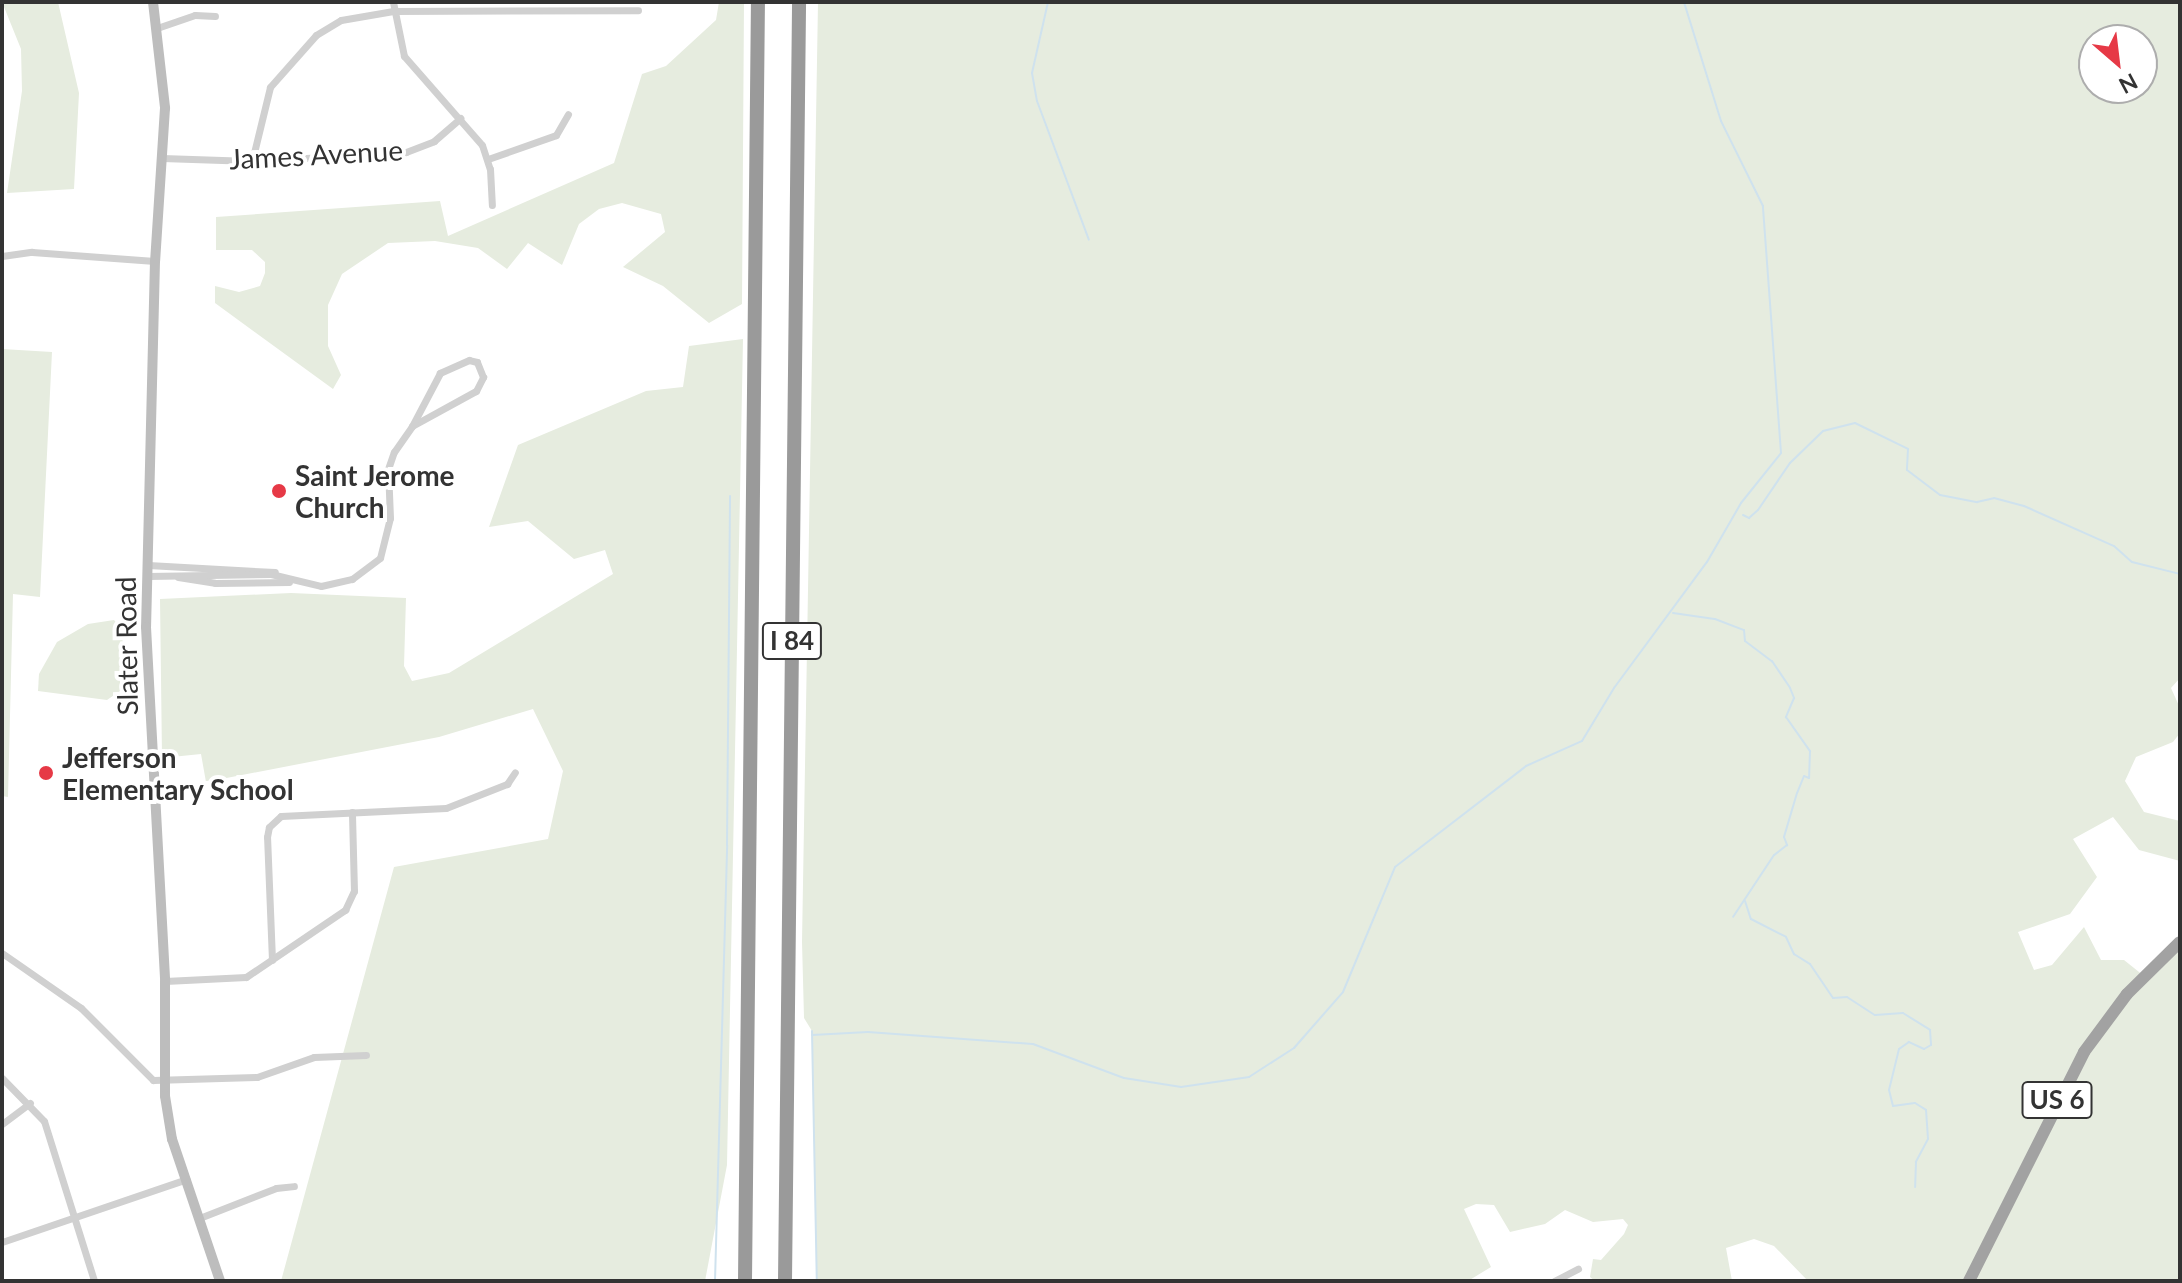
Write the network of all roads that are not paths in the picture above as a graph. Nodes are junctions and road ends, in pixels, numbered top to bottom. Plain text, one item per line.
1 (153, 2) edge
2 (758, 2) edge
3 (799, 2) edge
4 (393, 6) edge
5 (638, 10) dead end
6 (215, 16) dead end
7 (157, 28) junction
8 (568, 114) dead end
9 (460, 118) junction
10 (162, 158) junction
11 (488, 159) junction
12 (252, 161) junction
13 (492, 205) dead end
14 (2, 256) edge
15 (155, 261) junction
16 (412, 426) junction
17 (148, 570) junction
18 (295, 581) junction
19 (515, 772) dead end
20 (352, 812) junction
21 (2180, 942) edge
22 (2, 953) edge
23 (272, 960) junction
24 (165, 981) junction
25 (366, 1055) dead end
26 (2, 1078) edge
27 (164, 1079) junction
28 (30, 1103) junction
29 (2, 1124) edge
30 (187, 1179) junction
31 (294, 1186) dead end
32 (202, 1217) junction
33 (74, 1220) junction
34 (2, 1242) edge
35 (1578, 1269) dead end
36 (744, 1277) edge
37 (94, 1281) edge
38 (220, 1281) edge
39 (785, 1281) edge
40 (1554, 1281) edge
41 (1969, 1281) edge

1 - 7 main road, Slater Road
2 - 36 highway, I 84
3 - 39 highway, I 84
4 - 5 street
4 - 9 street
4 - 12 street
6 - 7 street
7 - 10 main road, Slater Road
8 - 11 street
9 - 11 street
9 - 12 street, James Avenue
10 - 12 street, James Avenue
10 - 15 main road, Slater Road
11 - 13 street
14 - 15 street
15 - 17 main road, Slater Road
16 - 16 street
16 - 18 street
17 - 18 street
17 - 18 street
17 - 24 main road, Slater Road
19 - 20 street
20 - 23 street
20 - 23 street
21 - 41 highway, US 6
22 - 27 street
23 - 24 street
24 - 27 main road, Slater Road
25 - 27 street
26 - 28 street
27 - 30 main road, Slater Road
28 - 29 street
28 - 33 street
30 - 32 main road, Slater Road
30 - 33 street
31 - 32 street
32 - 38 main road, Slater Road
33 - 34 street
33 - 37 street
35 - 40 street

